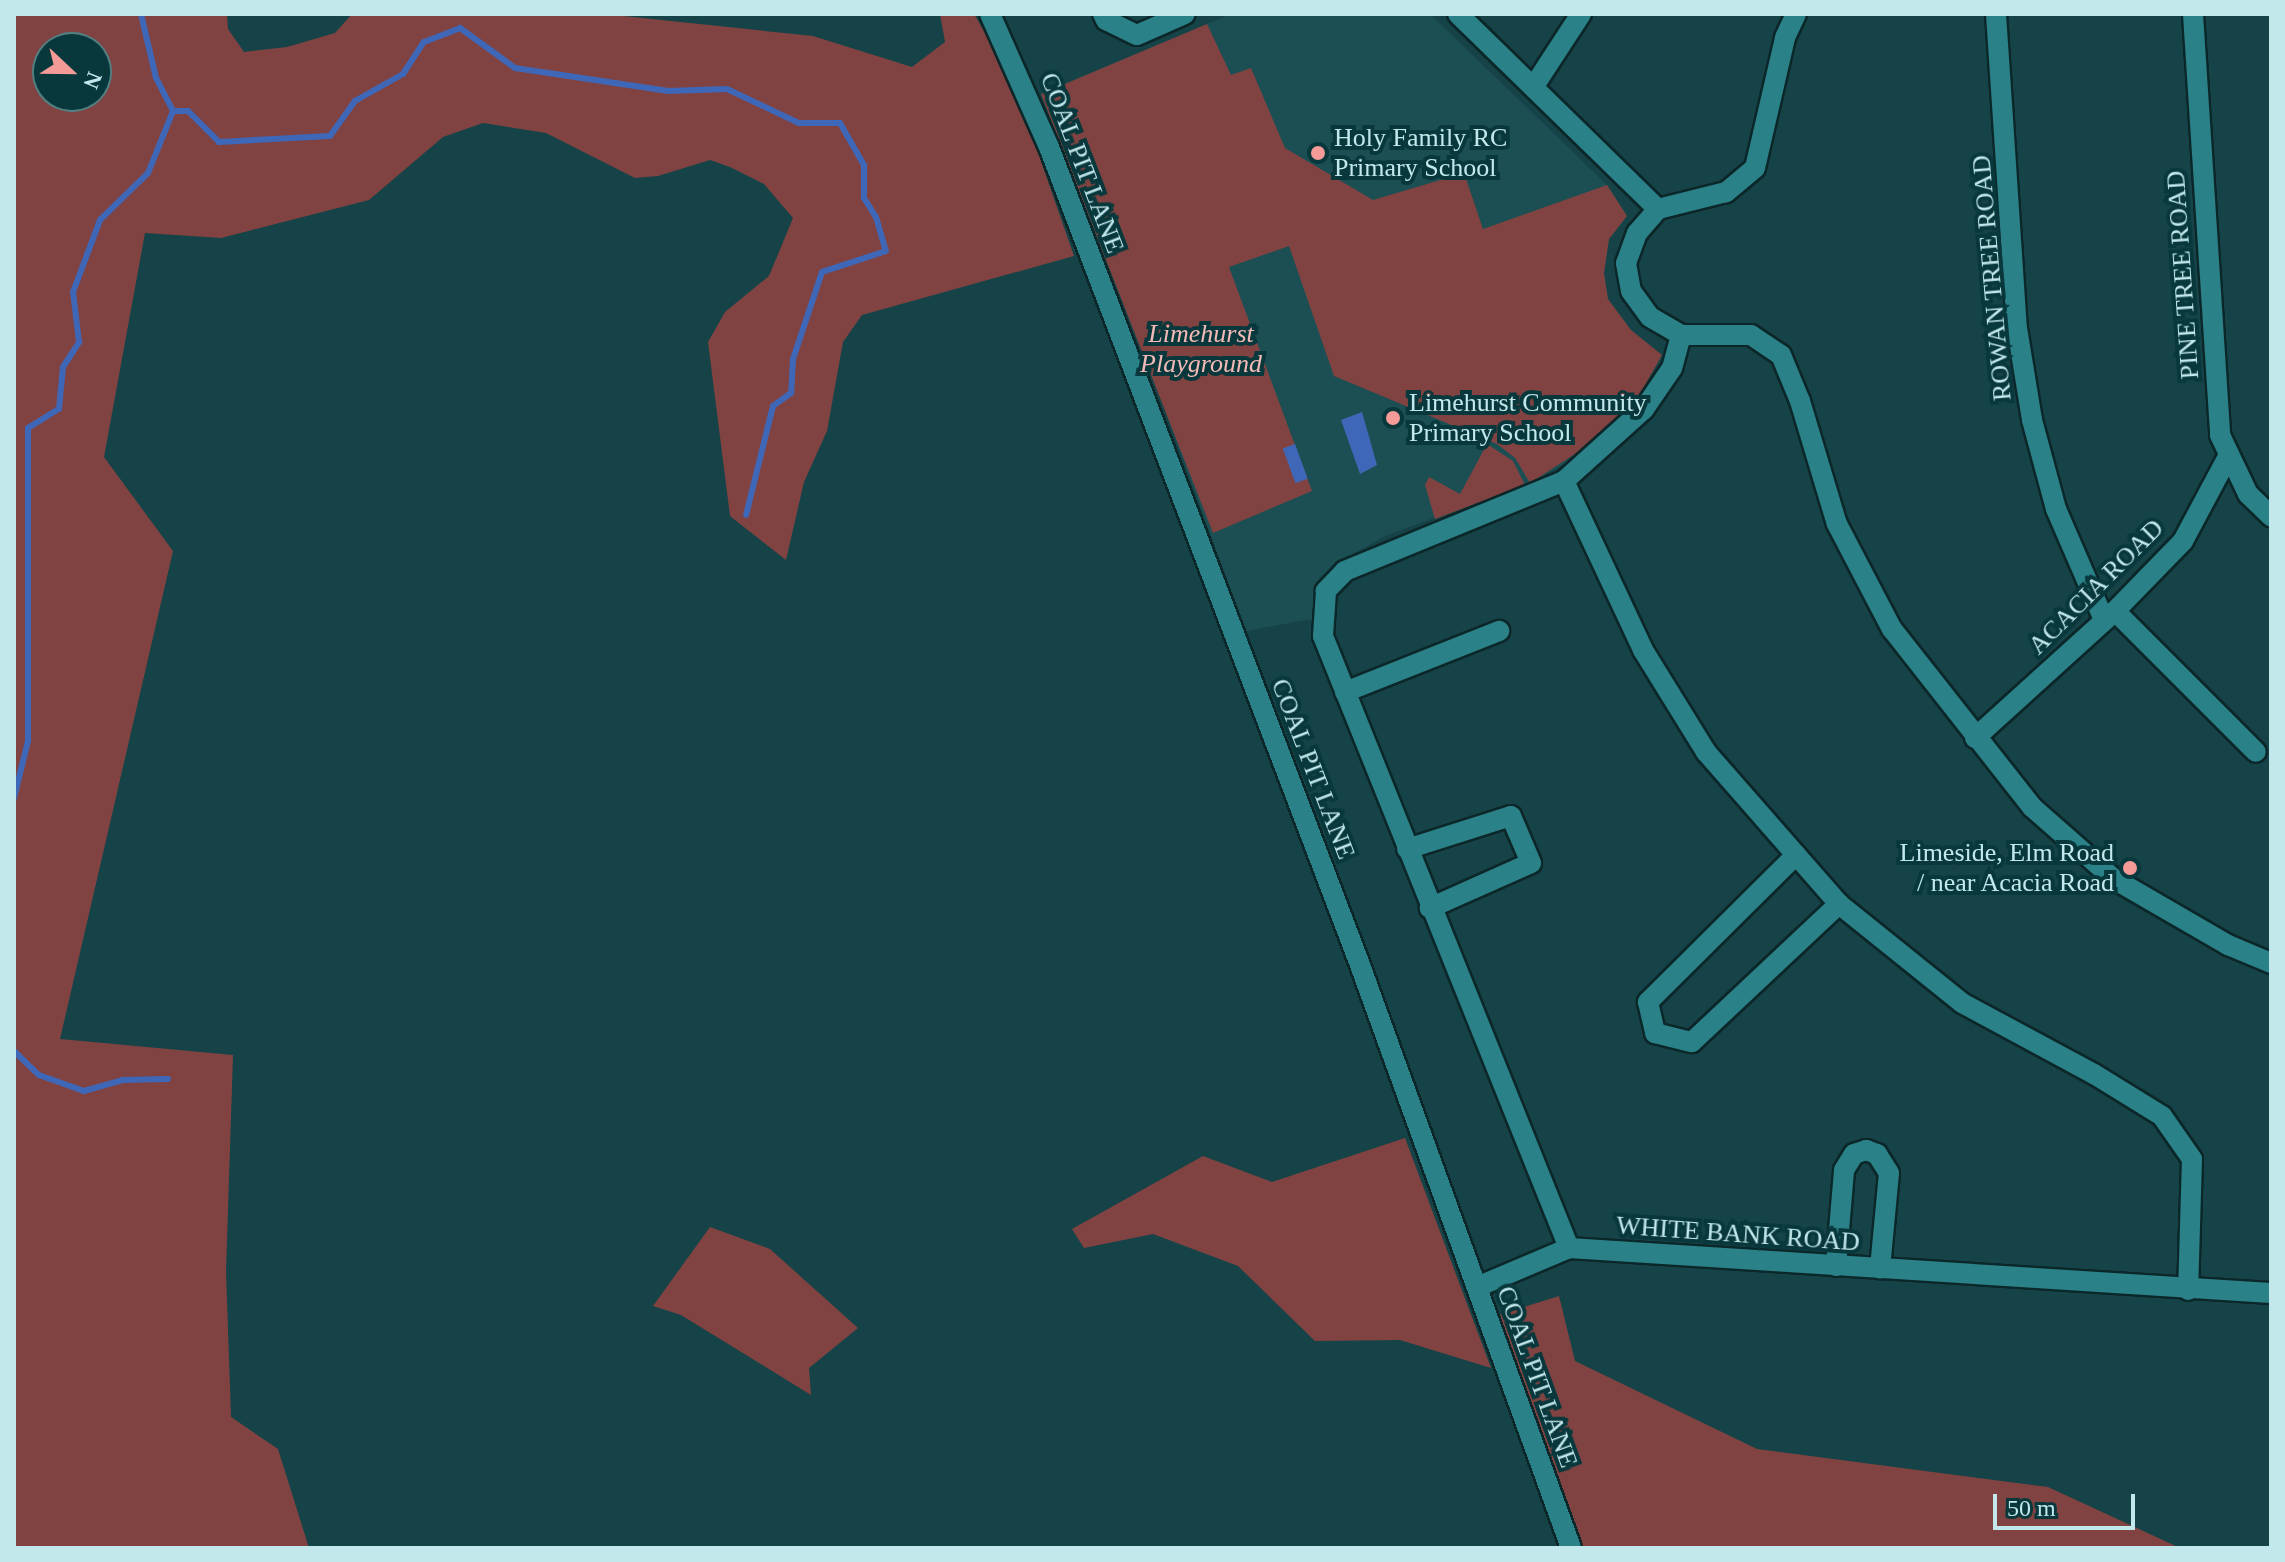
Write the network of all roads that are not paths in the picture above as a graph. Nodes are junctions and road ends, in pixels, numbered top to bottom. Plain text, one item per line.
1 (990, 14) edge
2 (1103, 14) edge
3 (1185, 14) edge
4 (1458, 14) edge
5 (1581, 14) edge
6 (1796, 14) edge
7 (1996, 14) edge
8 (2193, 14) edge
9 (1534, 86) junction
10 (1658, 209) junction
11 (1681, 335) junction
12 (2229, 455) junction
13 (1564, 481) junction
14 (2271, 516) edge
15 (2109, 615) junction
16 (1499, 631) dead end
17 (1345, 692) junction
18 (1975, 738) junction
19 (2256, 752) dead end
20 (1407, 849) junction
21 (1796, 855) junction
22 (1839, 904) junction
23 (1430, 908) junction
24 (2271, 963) edge
25 (1569, 1248) junction
26 (1836, 1266) junction
27 (1880, 1269) junction
28 (1477, 1287) junction
29 (2188, 1290) junction
30 (2271, 1293) edge
31 (1571, 1548) edge

1 - 28 street, COAL PIT LANE
2 - 3 street
4 - 9 street
5 - 9 street
6 - 10 street
7 - 15 street, ROWAN TREE ROAD
8 - 12 street, PINE TREE ROAD
9 - 10 street
10 - 11 street
11 - 13 street
11 - 18 street
12 - 14 street, PINE TREE ROAD
12 - 15 street, ACACIA ROAD
13 - 17 street
13 - 21 street
15 - 18 street, ACACIA ROAD
15 - 19 street
16 - 17 street
17 - 20 street
18 - 24 street
20 - 23 street
20 - 23 street
21 - 22 street
21 - 22 street
22 - 29 street
23 - 25 street
25 - 26 street, WHITE BANK ROAD
25 - 28 street
26 - 27 street, WHITE BANK ROAD
26 - 27 street
27 - 29 street, WHITE BANK ROAD
28 - 31 street, COAL PIT LANE
29 - 30 street, WHITE BANK ROAD

